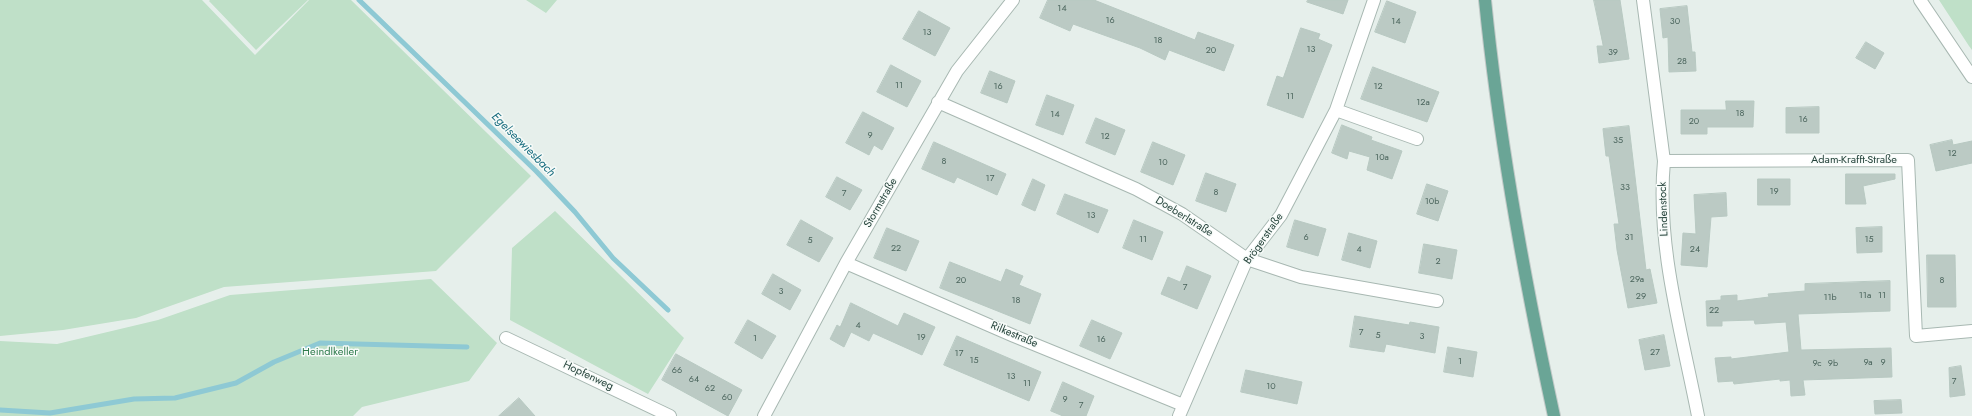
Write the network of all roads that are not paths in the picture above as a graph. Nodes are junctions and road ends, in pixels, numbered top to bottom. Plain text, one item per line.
1 (1013, 0) edge
2 (1374, 0) edge
3 (1485, 0) edge
4 (1642, 0) edge
5 (1920, 0) edge
6 (1972, 77) edge
7 (938, 102) junction
8 (1336, 110) junction
9 (1417, 139) dead end
10 (1664, 161) junction
11 (1247, 259) junction
12 (846, 263) junction
13 (1438, 301) dead end
14 (1972, 331) edge
15 (506, 338) dead end
16 (1181, 411) edge
17 (670, 416) edge
18 (764, 416) edge
19 (1554, 416) edge
20 (1698, 416) edge

1 - 7 street, Stormstraße
2 - 8 street, Brögerstraße
3 - 19 main road
4 - 10 street, Lindenstock
5 - 6 street
7 - 11 street, Doeberlstraße
7 - 12 street, Stormstraße
8 - 9 street
8 - 11 street, Brögerstraße
10 - 14 street, Adam-Krafft-Straße
10 - 20 street, Lindenstock
11 - 13 street, Doeberlstraße
11 - 16 street, Brögerstraße
12 - 16 street, Rilkestraße
12 - 18 street, Stormstraße
15 - 17 street, Hopfenweg

